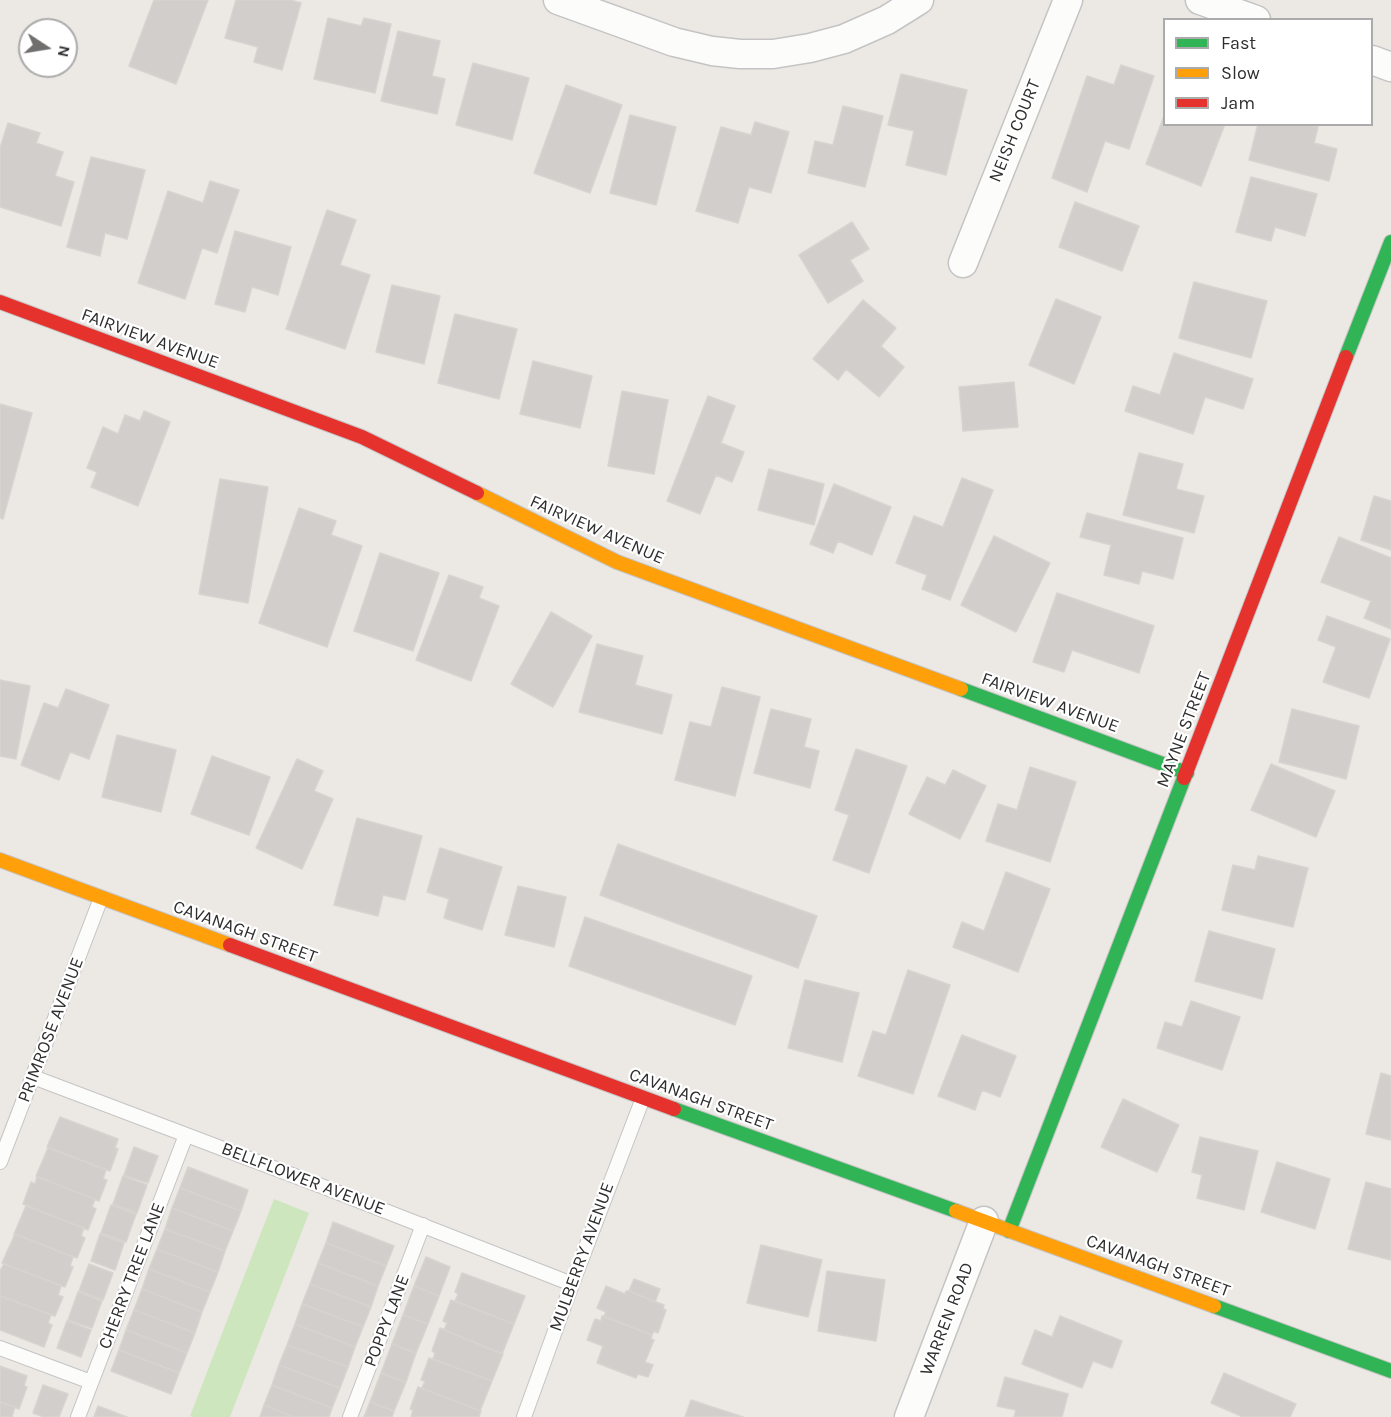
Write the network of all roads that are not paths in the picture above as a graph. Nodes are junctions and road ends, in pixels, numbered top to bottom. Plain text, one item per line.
1 (558, 0) edge
2 (919, 0) edge
3 (1068, 0) edge
4 (1200, 0) edge
5 (1250, 18) edge
6 (1373, 61) edge
7 (1391, 67) edge
8 (1391, 242) edge
9 (963, 263) dead end
10 (0, 302) edge
11 (1187, 773) junction
12 (0, 860) edge
13 (101, 898) junction
14 (33, 1077) junction
15 (643, 1098) junction
16 (186, 1135) junction
17 (0, 1162) edge
18 (423, 1225) junction
19 (997, 1226) junction
20 (572, 1284) junction
21 (0, 1348) edge
22 (1391, 1371) edge
23 (91, 1382) junction
24 (78, 1417) edge
25 (350, 1417) edge
26 (524, 1417) edge
27 (909, 1417) edge

1 - 2 street
3 - 9 street, NEISH COURT
4 - 5 street
6 - 7 street
8 - 11 street, MAYNE STREET
10 - 11 street, FAIRVIEW AVENUE
11 - 19 street, MAYNE STREET
12 - 13 street, CAVANAGH STREET
13 - 14 lane, PRIMROSE AVENUE
13 - 15 street, CAVANAGH STREET
14 - 16 lane, BELLFLOWER AVENUE
14 - 17 lane, PRIMROSE AVENUE
15 - 19 street, CAVANAGH STREET
15 - 20 lane, MULBERRY AVENUE
16 - 18 lane, BELLFLOWER AVENUE
16 - 23 lane, CHERRY TREE LANE
18 - 20 lane, BELLFLOWER AVENUE
18 - 25 lane, POPPY LANE
19 - 22 street, CAVANAGH STREET
19 - 27 street, WARREN ROAD
20 - 26 lane, MULBERRY AVENUE
21 - 23 lane
23 - 24 lane, CHERRY TREE LANE

